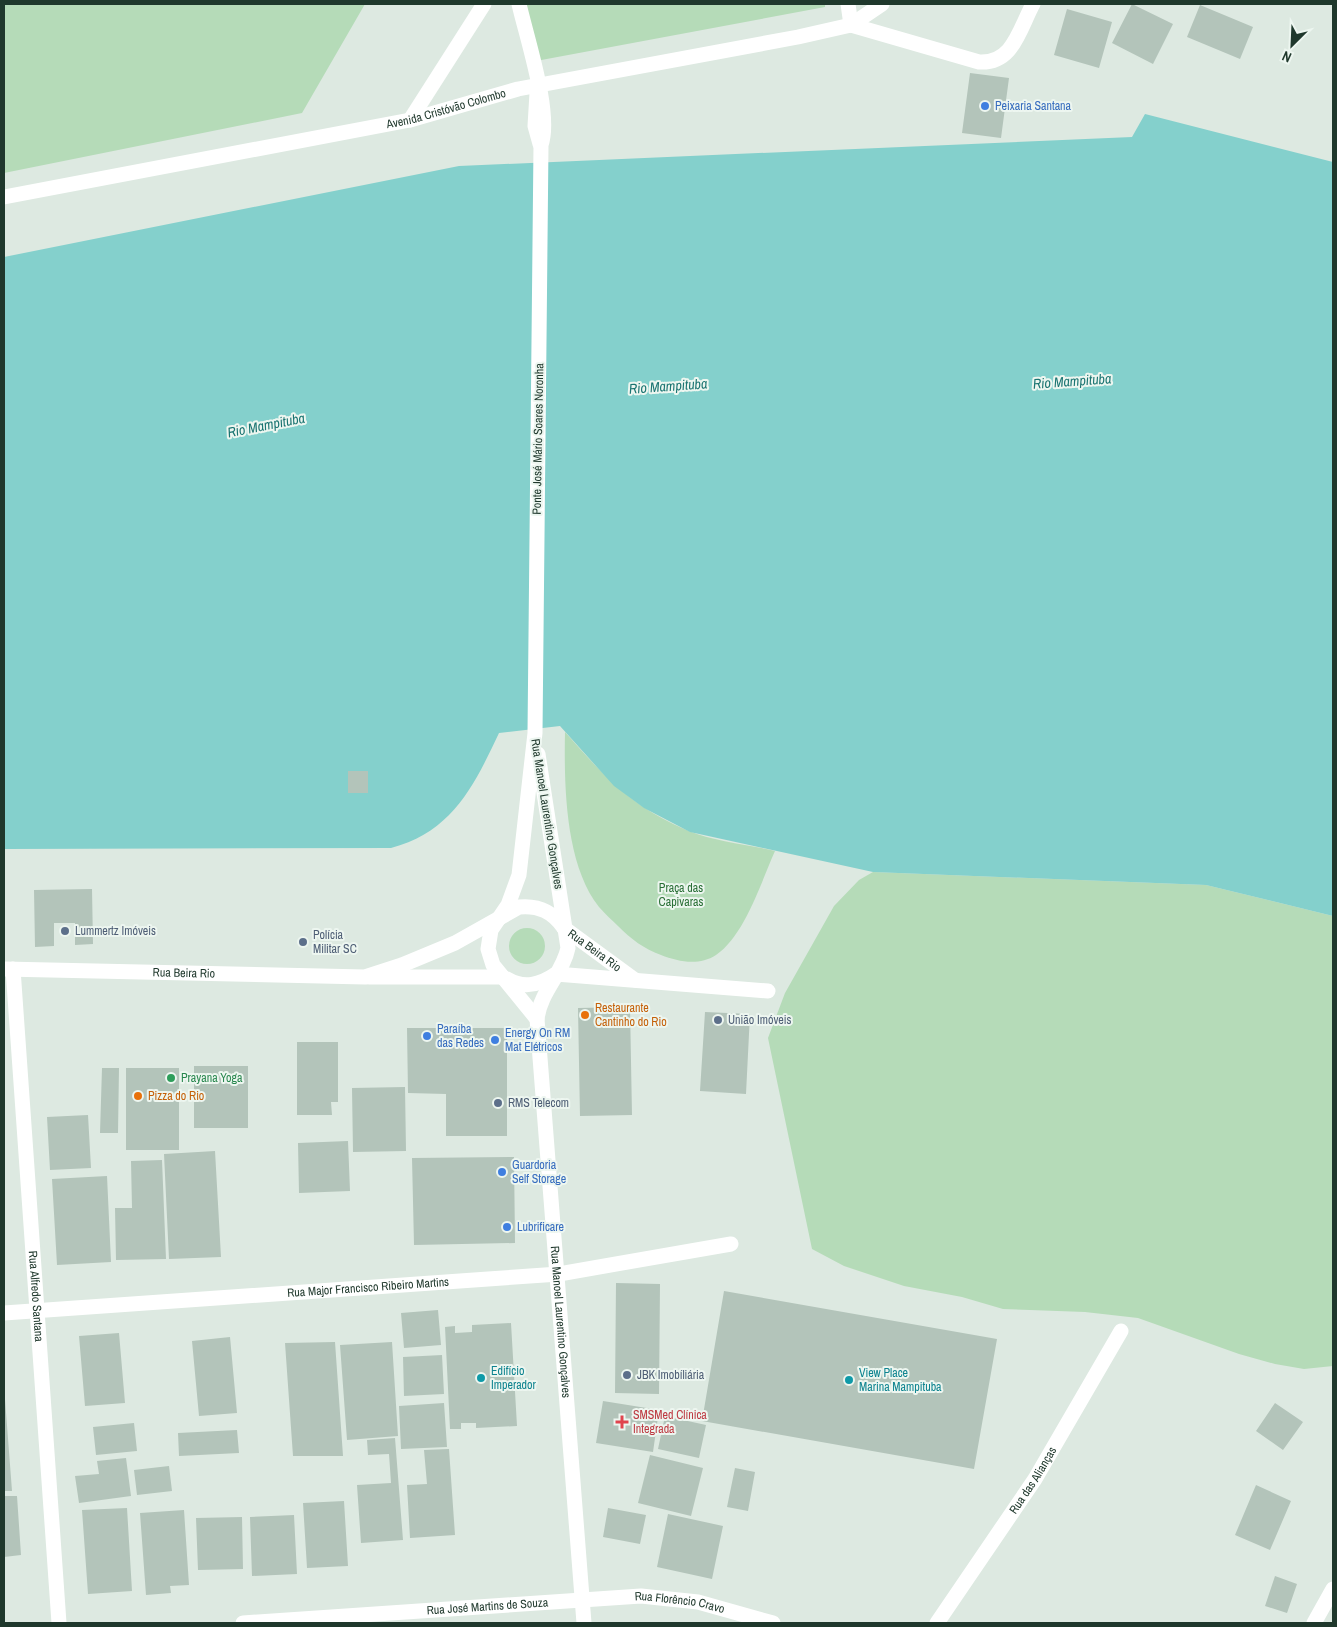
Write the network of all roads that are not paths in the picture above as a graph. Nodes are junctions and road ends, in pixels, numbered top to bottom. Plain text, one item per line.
1 (484, 4) edge
2 (519, 4) edge
3 (848, 4) edge
4 (882, 4) edge
5 (1033, 4) edge
6 (852, 25) junction
7 (538, 85) junction
8 (410, 120) junction
9 (4, 197) edge
10 (535, 732) junction
11 (503, 914) junction
12 (564, 928) junction
13 (8, 969) edge
14 (556, 974) junction
15 (365, 977) junction
16 (503, 977) junction
17 (635, 980) junction
18 (768, 991) dead end
19 (538, 1019) junction
20 (731, 1244) dead end
21 (559, 1274) junction
22 (37, 1311) junction
23 (4, 1313) edge
24 (1121, 1332) dead end
25 (1333, 1589) edge
26 (582, 1600) junction
27 (59, 1623) edge
28 (243, 1623) edge
29 (584, 1623) edge
30 (773, 1623) edge
31 (936, 1623) edge
32 (1314, 1623) edge

1 - 8 street
2 - 7 street, Ponte José Mário Soares Noronha
3 - 6 street
4 - 6 street, Avenida Cristóvão Colombo
5 - 6 street
6 - 7 street, Avenida Cristóvão Colombo
7 - 8 street, Avenida Cristóvão Colombo
7 - 10 street, Ponte José Mário Soares Noronha
8 - 9 street, Avenida Cristóvão Colombo
10 - 11 street, Rua Manoel Laurentino Gonçalves
10 - 12 street, Rua Manoel Laurentino Gonçalves
11 - 12 street, Rua Beira Rio
11 - 15 street, Rua Beira Rio
11 - 16 street, Rua Manoel Laurentino Gonçalves
12 - 14 street, Rua Manoel Laurentino Gonçalves
12 - 17 street, Rua Beira Rio
13 - 15 street, Rua Beira Rio
13 - 22 street, Rua Alfredo Santana
14 - 16 street, Rua Beira Rio
14 - 17 street, Rua Beira Rio
14 - 19 street, Rua Manoel Laurentino Gonçalves
15 - 16 street, Rua Beira Rio
16 - 19 street, Rua Manoel Laurentino Gonçalves
17 - 18 street, Rua Beira Rio
19 - 21 street, Rua Manoel Laurentino Gonçalves
20 - 21 street, Rua Major Francisco Ribeiro Martins
21 - 22 street, Rua Major Francisco Ribeiro Martins
21 - 26 street, Rua Manoel Laurentino Gonçalves
22 - 23 street, Rua Major Francisco Ribeiro Martins
22 - 27 street, Rua Alfredo Santana
24 - 31 street, Rua das Alianças
25 - 32 street
26 - 28 street, Rua José Martins de Souza
26 - 29 street, Rua Manoel Laurentino Gonçalves
26 - 30 street, Rua Florêncio Cravo

